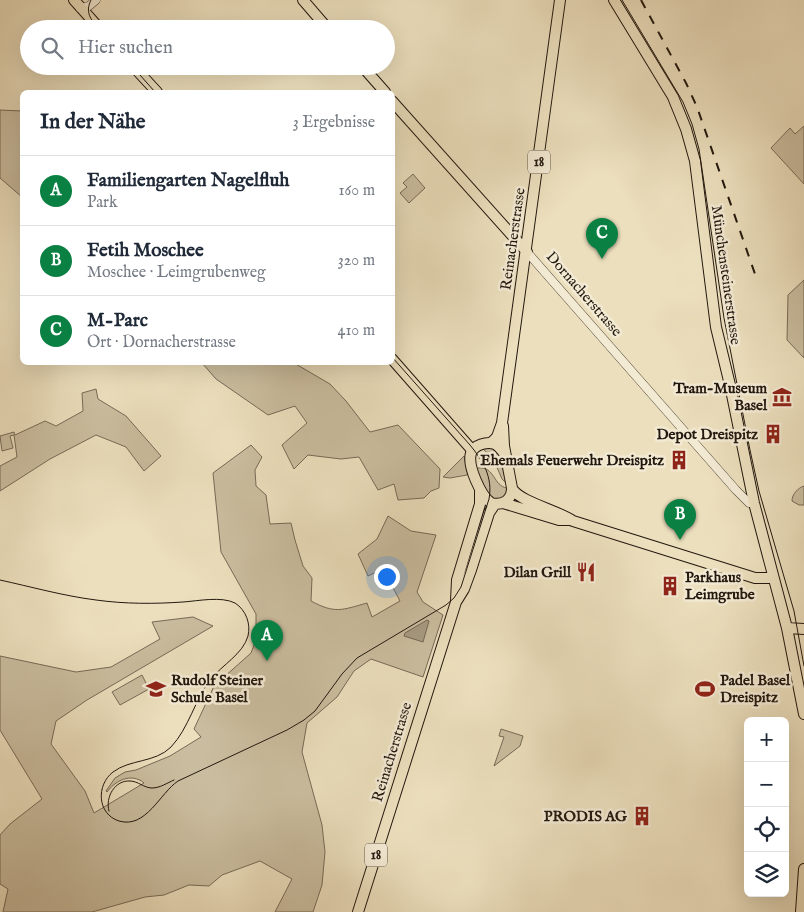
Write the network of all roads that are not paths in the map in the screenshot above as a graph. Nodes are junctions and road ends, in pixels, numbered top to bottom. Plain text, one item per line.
1 (96, 0) edge
2 (303, 0) edge
3 (560, 0) edge
4 (614, 0) edge
5 (79, 3) edge
6 (93, 20) edge
7 (320, 20) edge
8 (141, 75) edge
9 (370, 75) edge
10 (155, 90) edge
11 (383, 90) edge
12 (395, 105) edge
13 (527, 252) junction
14 (395, 362) edge
15 (502, 423) junction
16 (491, 443) junction
17 (472, 450) junction
18 (506, 456) junction
19 (513, 490) junction
20 (479, 491) junction
21 (754, 503) junction
22 (499, 504) junction
23 (533, 507) junction
24 (773, 578) junction
25 (456, 602) junction
26 (787, 628) junction
27 (804, 629) edge
28 (804, 714) edge
29 (804, 869) edge
30 (358, 912) edge
31 (801, 912) edge

1 - 5 street
2 - 7 main road
3 - 13 main road, Reinacherstrasse / 18
4 - 21 main road, Münchensteinerstrasse
5 - 6 main road
8 - 10 main road
9 - 11 main road
12 - 13 main road, Dornacherstrasse
13 - 15 main road, Reinacherstrasse / 18
13 - 21 street, Dornacherstrasse
14 - 17 main road
15 - 16 main road, Reinacherstrasse / 18
15 - 18 main road, Reinacherstrasse / 18
16 - 17 main road
16 - 18 main road
17 - 20 main road, 18
18 - 19 main road, 18
19 - 22 main road, 18
19 - 23 main road
20 - 22 main road
20 - 25 main road, Reinacherstrasse / 18
21 - 24 main road, Münchensteinerstrasse
22 - 23 main road
22 - 25 main road, Reinacherstrasse / 18
23 - 24 main road
24 - 26 main road, Münchensteinerstrasse
25 - 30 main road, Reinacherstrasse / 18
26 - 27 main road
26 - 28 main road, Münchensteinerstrasse
29 - 31 main road

